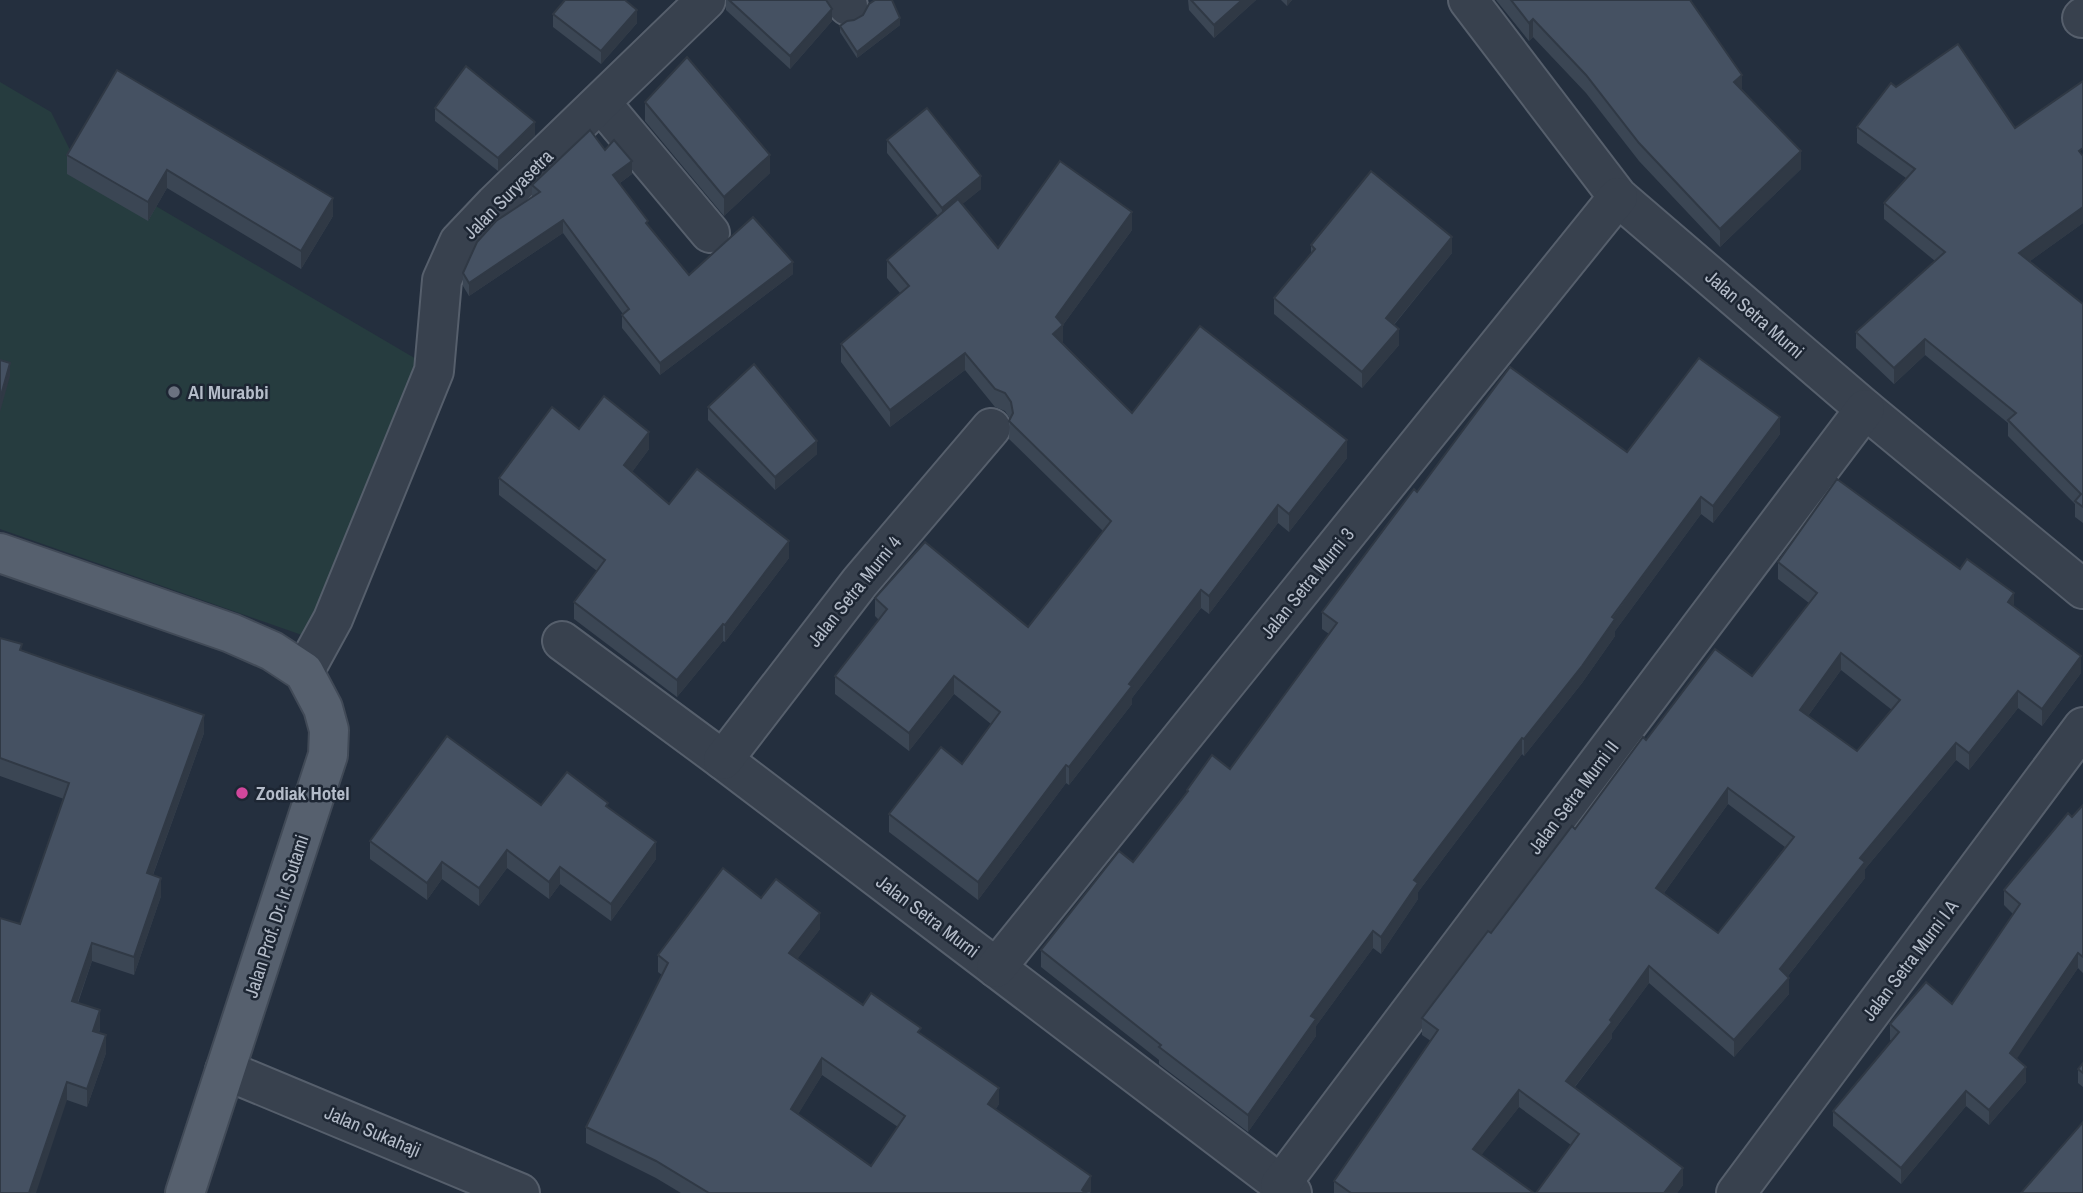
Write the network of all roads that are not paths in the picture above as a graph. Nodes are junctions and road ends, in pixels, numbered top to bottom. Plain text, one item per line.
1 (706, 0) edge
2 (1468, 0) edge
3 (601, 103) junction
4 (1618, 197) junction
5 (710, 233) dead end
6 (1865, 409) junction
7 (991, 428) dead end
8 (0, 553) edge
9 (2083, 589) edge
10 (562, 641) dead end
11 (304, 672) junction
12 (2083, 727) edge
13 (723, 760) junction
14 (996, 968) junction
15 (225, 1070) junction
16 (1286, 1189) edge
17 (186, 1193) edge
18 (520, 1193) edge
19 (1736, 1193) edge

1 - 3 street, Jalan Suryasetra
2 - 4 street, Jalan Setra Murni
3 - 5 street
3 - 11 street, Jalan Suryasetra
4 - 6 street, Jalan Setra Murni
4 - 14 street, Jalan Setra Murni 3
6 - 9 street, Jalan Setra Murni
6 - 16 street, Jalan Setra Murni II
7 - 13 street, Jalan Setra Murni 4
8 - 11 main road
10 - 13 street, Jalan Setra Murni
11 - 15 main road, Jalan Prof. Dr. Ir. Sutami
12 - 19 street, Jalan Setra Murni I A
13 - 14 street, Jalan Setra Murni
14 - 16 street, Jalan Setra Murni
15 - 17 main road, Jalan Prof. Dr. Ir. Sutami
15 - 18 street, Jalan Sukahaji

